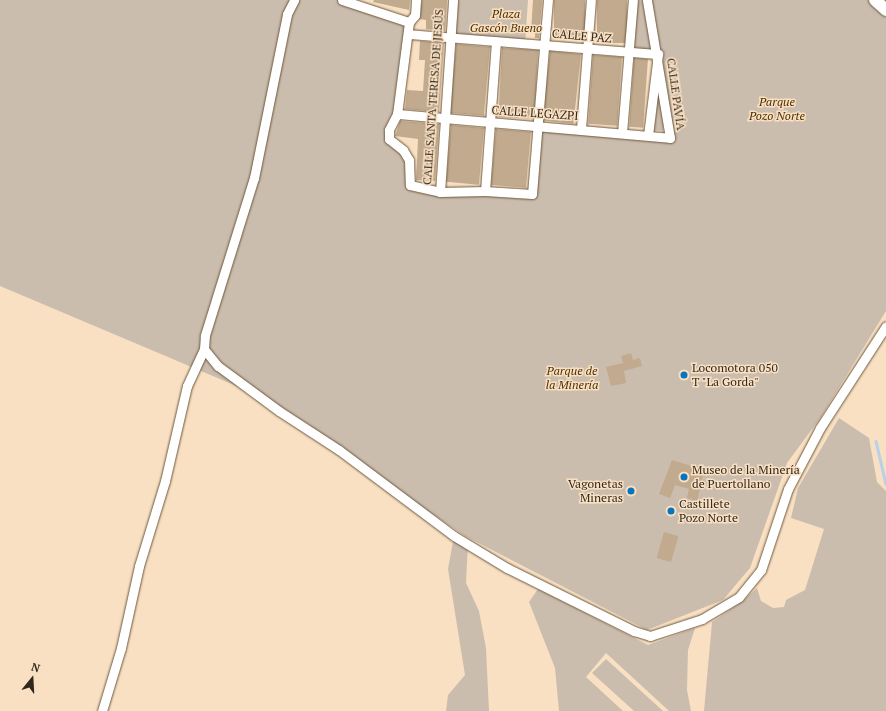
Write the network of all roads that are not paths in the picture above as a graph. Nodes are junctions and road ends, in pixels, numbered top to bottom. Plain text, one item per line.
1 (294, 0) edge
2 (342, 0) edge
3 (416, 0) edge
4 (453, 0) edge
5 (548, 0) edge
6 (591, 0) edge
7 (633, 0) edge
8 (647, 0) edge
9 (875, 0) edge
10 (368, 4) edge
11 (886, 10) edge
12 (407, 21) junction
13 (408, 34) junction
14 (450, 37) junction
15 (496, 41) junction
16 (544, 45) junction
17 (587, 48) junction
18 (629, 52) junction
19 (658, 54) junction
20 (397, 114) junction
21 (444, 118) junction
22 (490, 122) junction
23 (538, 126) junction
24 (581, 129) junction
25 (622, 132) junction
26 (648, 135) junction
27 (670, 138) joint
28 (484, 191) junction
29 (440, 192) junction
30 (886, 326) edge
31 (204, 349) junction
32 (102, 711) edge

1 - 31 street
2 - 10 street
3 - 12 street
4 - 14 street, CALLE SANTA TERESA DE JESÚS
5 - 16 street
6 - 17 street
7 - 18 street
8 - 19 street, CALLE PAVÍA
9 - 11 street
10 - 12 street
12 - 13 street
13 - 14 street, CALLE PAZ
13 - 20 street
14 - 15 street, CALLE PAZ
14 - 21 street, CALLE SANTA TERESA DE JESÚS
15 - 16 street, CALLE PAZ
15 - 22 street
16 - 17 street, CALLE PAZ
16 - 23 street
17 - 18 street, CALLE PAZ
17 - 24 street
18 - 19 street, CALLE PAZ
18 - 25 street
19 - 26 street, CALLE PAVÍA
19 - 27 street, CALLE PAVÍA
20 - 21 street, CALLE LEGAZPI
20 - 29 street, CALLE SANTA TERESA DE JESÚS
21 - 22 street, CALLE LEGAZPI
21 - 29 street, CALLE SANTA TERESA DE JESÚS
22 - 23 street, CALLE LEGAZPI
22 - 28 street
23 - 24 street, CALLE LEGAZPI
23 - 28 street
24 - 25 street, CALLE LEGAZPI
25 - 26 street, CALLE LEGAZPI
26 - 27 street, CALLE LEGAZPI
28 - 29 street
30 - 31 street
31 - 32 street

